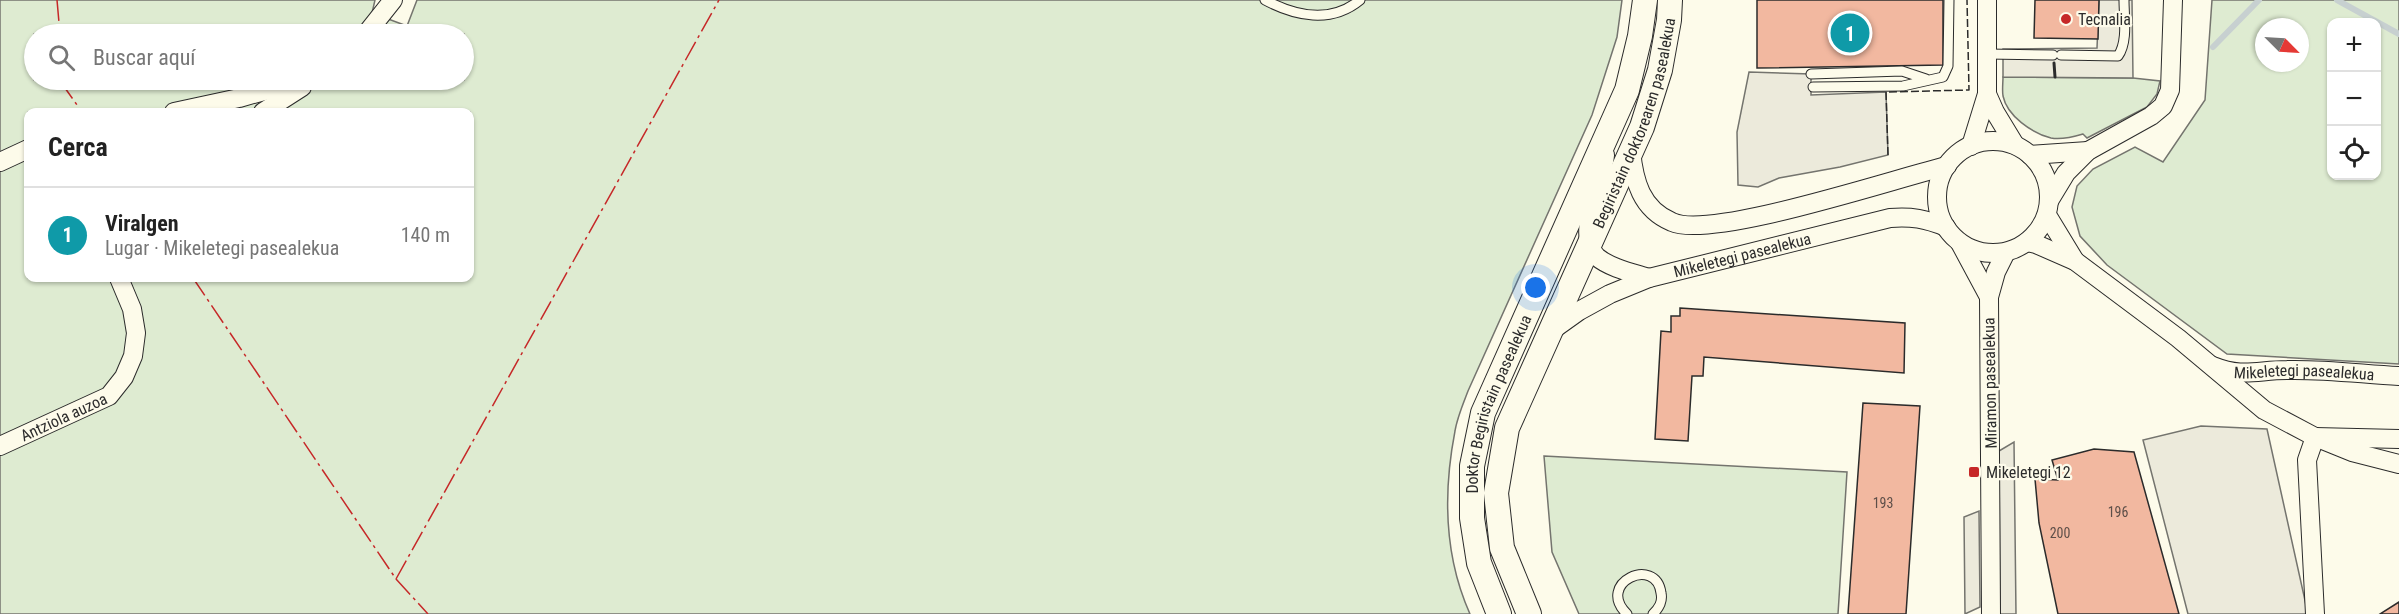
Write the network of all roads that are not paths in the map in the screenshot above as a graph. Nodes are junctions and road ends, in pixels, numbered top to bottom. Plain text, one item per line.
1 (393, 0) edge
2 (1265, 0) edge
3 (1360, 0) edge
4 (1645, 0) edge
5 (1670, 0) edge
6 (1949, 0) edge
7 (1987, 0) edge
8 (2124, 0) edge
9 (2173, 0) edge
10 (374, 24) edge
11 (1987, 54) junction
12 (1811, 74) dead end
13 (1926, 79) junction
14 (1813, 87) dead end
15 (267, 90) edge
16 (298, 90) edge
17 (1987, 94) junction
18 (193, 108) edge
19 (269, 108) edge
20 (1607, 135) junction
21 (1971, 146) junction
22 (2022, 150) junction
23 (24, 151) edge
24 (1631, 151) junction
25 (2088, 151) junction
26 (0, 162) edge
27 (1947, 166) junction
28 (2048, 208) junction
29 (1946, 227) junction
30 (2027, 242) junction
31 (1960, 243) junction
32 (1589, 244) junction
33 (2006, 252) junction
34 (2075, 261) junction
35 (1649, 278) junction
36 (121, 282) edge
37 (1989, 297) junction
38 (1549, 332) junction
39 (2209, 364) junction
40 (2399, 376) edge
41 (2315, 437) junction
42 (2399, 440) edge
43 (0, 446) edge
44 (2399, 464) edge
45 (1500, 614) edge
46 (1529, 614) edge
47 (1627, 614) edge
48 (1653, 614) edge
49 (1991, 614) edge
50 (2315, 614) edge

1 - 10 street
2 - 3 lane
4 - 20 main road, Doktor Begiristain pasealekua
5 - 24 main road, Begiristain doktorearen pasealekua
6 - 13 lane
7 - 11 street
8 - 11 lane
9 - 25 street
11 - 17 street
12 - 13 lane
13 - 14 lane
15 - 18 street
16 - 19 street
17 - 21 street
17 - 22 street
20 - 32 street, Doktor Begiristain pasealekua
20 - 45 main road, Doktor Begiristain pasealekua
21 - 22 street
21 - 27 street
22 - 25 street
22 - 28 street
23 - 26 street
24 - 27 street, Mikeletegi pasealekua
24 - 32 main road, Begiristain doktorearen pasealekua
25 - 28 street
27 - 29 street
28 - 30 street
28 - 34 street, Mikeletegi pasealekua
29 - 31 street
29 - 35 street, Mikeletegi pasealekua
30 - 33 street
30 - 34 street, Mikeletegi pasealekua
31 - 33 street
31 - 37 street, Miramon pasealekua
32 - 35 street
32 - 38 main road, Doktor Begiristain pasealekua
33 - 37 street, Miramon pasealekua
34 - 39 street, Mikeletegi pasealekua
35 - 38 street, Mikeletegi pasealekua
36 - 43 street, Antziola auzoa
37 - 49 street, Miramon pasealekua
38 - 46 main road, Doktor Begiristain pasealekua
39 - 40 street, Mikeletegi pasealekua
39 - 41 street, Mikeletegi pasealekua
41 - 42 street, Mikeletegi pasealekua
41 - 44 street, Mikeletegi pasealekua
41 - 50 street
47 - 48 lane

